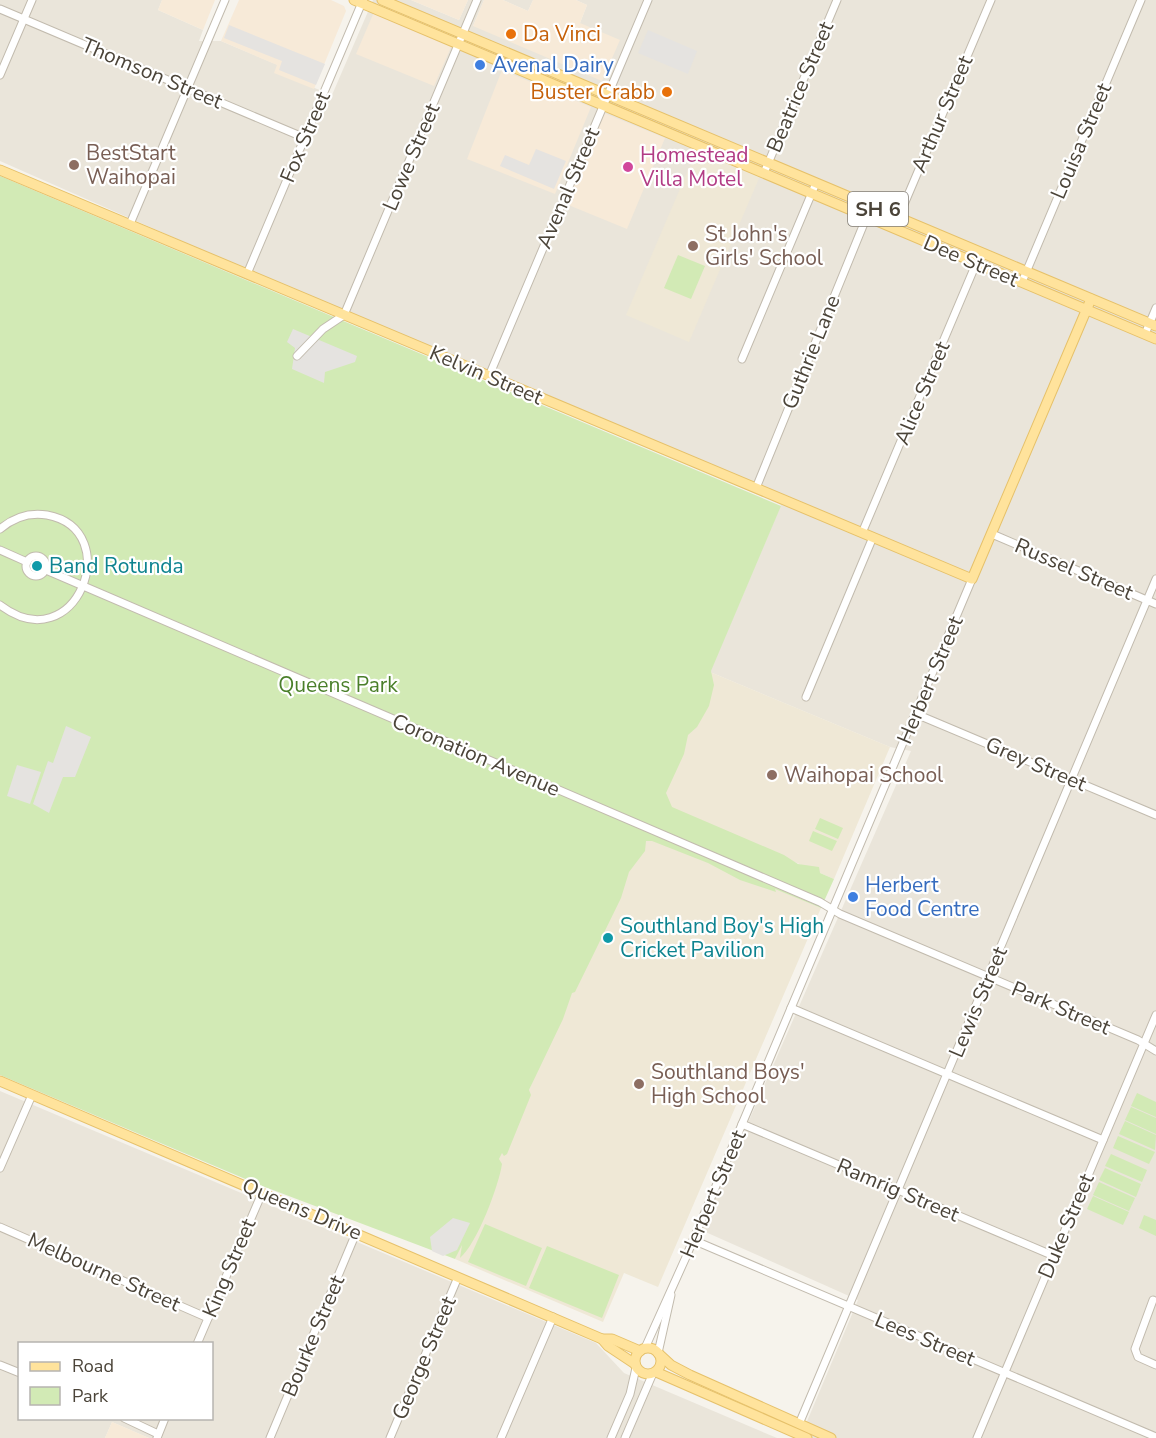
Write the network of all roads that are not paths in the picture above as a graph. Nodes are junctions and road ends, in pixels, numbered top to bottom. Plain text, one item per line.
1 (32, 0) edge
2 (225, 0) edge
3 (382, 0) edge
4 (477, 0) edge
5 (648, 0) edge
6 (837, 0) edge
7 (991, 0) edge
8 (1141, 0) edge
9 (360, 1) edge
10 (0, 9) edge
11 (24, 19) junction
12 (463, 34) junction
13 (459, 44) junction
14 (0, 75) edge
15 (188, 88) junction
16 (608, 95) junction
17 (603, 105) junction
18 (305, 138) junction
19 (768, 163) junction
20 (0, 170) edge
21 (764, 173) junction
22 (816, 183) junction
23 (811, 193) junction
24 (867, 216) junction
25 (898, 217) junction
26 (130, 224) junction
27 (894, 228) junction
28 (981, 252) junction
29 (977, 263) junction
30 (1026, 272) junction
31 (247, 274) junction
32 (1022, 282) junction
33 (1091, 299) junction
34 (1156, 308) edge
35 (1087, 310) junction
36 (344, 315) junction
37 (1153, 325) edge
38 (1145, 334) junction
39 (1156, 339) edge
40 (297, 356) dead end
41 (742, 358) dead end
42 (489, 376) junction
43 (756, 488) junction
44 (0, 529) edge
45 (862, 533) junction
46 (992, 534) junction
47 (873, 537) junction
48 (0, 550) edge
49 (27, 562) junction
50 (46, 570) junction
51 (972, 579) junction
52 (1156, 579) edge
53 (84, 587) junction
54 (1147, 600) junction
55 (1156, 603) edge
56 (0, 605) edge
57 (806, 697) dead end
58 (916, 714) junction
59 (1071, 779) junction
60 (1156, 815) edge
61 (833, 910) junction
62 (988, 977) junction
63 (791, 1008) junction
64 (1156, 1015) edge
65 (1144, 1044) junction
66 (1156, 1051) edge
67 (947, 1074) junction
68 (0, 1081) edge
69 (32, 1095) junction
70 (742, 1124) junction
71 (1103, 1140) junction
72 (0, 1168) edge
73 (898, 1190) junction
74 (262, 1193) junction
75 (0, 1227) edge
76 (356, 1233) junction
77 (693, 1240) junction
78 (1054, 1256) junction
79 (458, 1277) junction
80 (671, 1293) junction
81 (1153, 1300) dead end
82 (849, 1306) junction
83 (208, 1317) junction
84 (553, 1317) junction
85 (602, 1339) junction
86 (198, 1342) edge
87 (642, 1350) junction
88 (658, 1353) junction
89 (0, 1365) edge
90 (1156, 1365) edge
91 (636, 1366) junction
92 (18, 1372) edge
93 (1004, 1372) junction
94 (655, 1373) junction
95 (126, 1420) edge
96 (165, 1420) edge
97 (799, 1424) junction
98 (157, 1436) edge
99 (1156, 1437) edge
100 (270, 1438) edge
101 (390, 1438) edge
102 (501, 1438) edge
103 (611, 1438) edge
104 (625, 1438) edge
105 (807, 1438) edge
106 (831, 1438) edge
107 (977, 1438) edge

1 - 11 street
2 - 15 street
3 - 12 main road, Dee Street / SH 6
4 - 12 street, Lowe Street
5 - 16 street, Avenal Street
6 - 19 street, Beatrice Street
7 - 25 street, Arthur Street
8 - 30 street, Louisa Street
9 - 13 main road, Dee Street / SH 6
9 - 18 street, Fox Street
10 - 11 street, Thomson Street
11 - 14 street
11 - 15 street, Thomson Street
12 - 13 street, Lowe Street
12 - 16 main road, Dee Street / SH 6
13 - 17 main road, Dee Street / SH 6
13 - 36 street, Lowe Street
15 - 18 street, Thomson Street
15 - 26 street
16 - 17 street, Avenal Street
16 - 19 main road, Dee Street / SH 6
17 - 21 main road, Dee Street / SH 6
17 - 42 street, Avenal Street
18 - 31 street, Fox Street
19 - 21 street, Beatrice Street
19 - 22 main road, Dee Street / SH 6
20 - 26 main road, Kelvin Street
21 - 23 main road, Dee Street / SH 6
22 - 23 street
22 - 25 main road, Dee Street / SH 6
23 - 24 main road, Dee Street / SH 6
23 - 41 street
24 - 27 main road, Dee Street / SH 6
24 - 43 street, Guthrie Lane
25 - 27 street, Arthur Street
25 - 28 main road, Dee Street / SH 6
26 - 31 main road, Kelvin Street
27 - 29 main road, Dee Street / SH 6
28 - 29 street, Alice Street
28 - 30 main road, Dee Street / SH 6
29 - 32 main road, Dee Street / SH 6
29 - 45 street, Alice Street
30 - 32 street, Louisa Street
30 - 33 main road, Dee Street / SH 6
31 - 36 main road, Kelvin Street
32 - 35 main road, Dee Street / SH 6
33 - 35 main road, Herbert Street
33 - 37 main road, Dee Street / SH 6
34 - 37 street
35 - 38 main road, Dee Street / SH 6
35 - 46 main road, Herbert Street
36 - 40 street
36 - 42 main road, Kelvin Street
37 - 38 street
38 - 39 main road, Dee Street / SH 6
42 - 43 main road, Kelvin Street
43 - 45 main road, Kelvin Street
44 - 53 street
45 - 47 main road, Kelvin Street
46 - 51 main road, Herbert Street
46 - 54 street, Russel Street
47 - 51 main road, Kelvin Street
47 - 57 street
48 - 49 street
49 - 50 street
49 - 50 street
50 - 53 street, Coronation Avenue
51 - 58 street, Herbert Street
52 - 54 street, Lewis Street
53 - 56 street
53 - 61 street, Coronation Avenue
54 - 55 street, Russel Street
54 - 59 street, Lewis Street
58 - 59 street, Grey Street
58 - 61 street, Herbert Street
59 - 60 street, Grey Street
59 - 62 street, Lewis Street
61 - 62 street, Park Street
61 - 63 street, Herbert Street
62 - 65 street, Park Street
62 - 67 street, Lewis Street
63 - 67 street
63 - 70 street, Herbert Street
64 - 65 street, Duke Street
65 - 66 street, Park Street
65 - 71 street, Duke Street
67 - 71 street
67 - 73 street, Lewis Street
68 - 69 main road, Queens Drive
69 - 72 street
69 - 74 main road, Queens Drive
70 - 73 street, Ramrig Street
70 - 77 street, Herbert Street
71 - 78 street, Duke Street
73 - 78 street, Ramrig Street
73 - 82 street, Lewis Street
74 - 76 main road, Queens Drive
74 - 83 street, King Street
75 - 83 street, Melbourne Street
76 - 79 main road, Queens Drive
76 - 100 street, Bourke Street
77 - 80 street, Herbert Street
77 - 82 street, Lees Street
78 - 93 street, Duke Street
79 - 84 main road, Queens Drive
79 - 101 street, George Street
80 - 87 street, Herbert Street
80 - 88 street, Herbert Street
81 - 90 street
82 - 93 street, Lees Street
82 - 97 street, Lewis Street
83 - 86 street, King Street
84 - 85 main road, Queens Drive
84 - 102 street
85 - 87 main road, Queens Drive
85 - 91 main road, Queens Drive
87 - 88 main road
87 - 91 main road, Herbert Street
88 - 94 main road, Herbert Street
88 - 97 main road
89 - 92 street
91 - 94 main road
91 - 103 street, Herbert Street
93 - 99 street, Lees Street
93 - 107 street, Duke Street
94 - 104 street, Herbert Street
94 - 105 main road
95 - 98 street
96 - 98 street
97 - 106 main road

